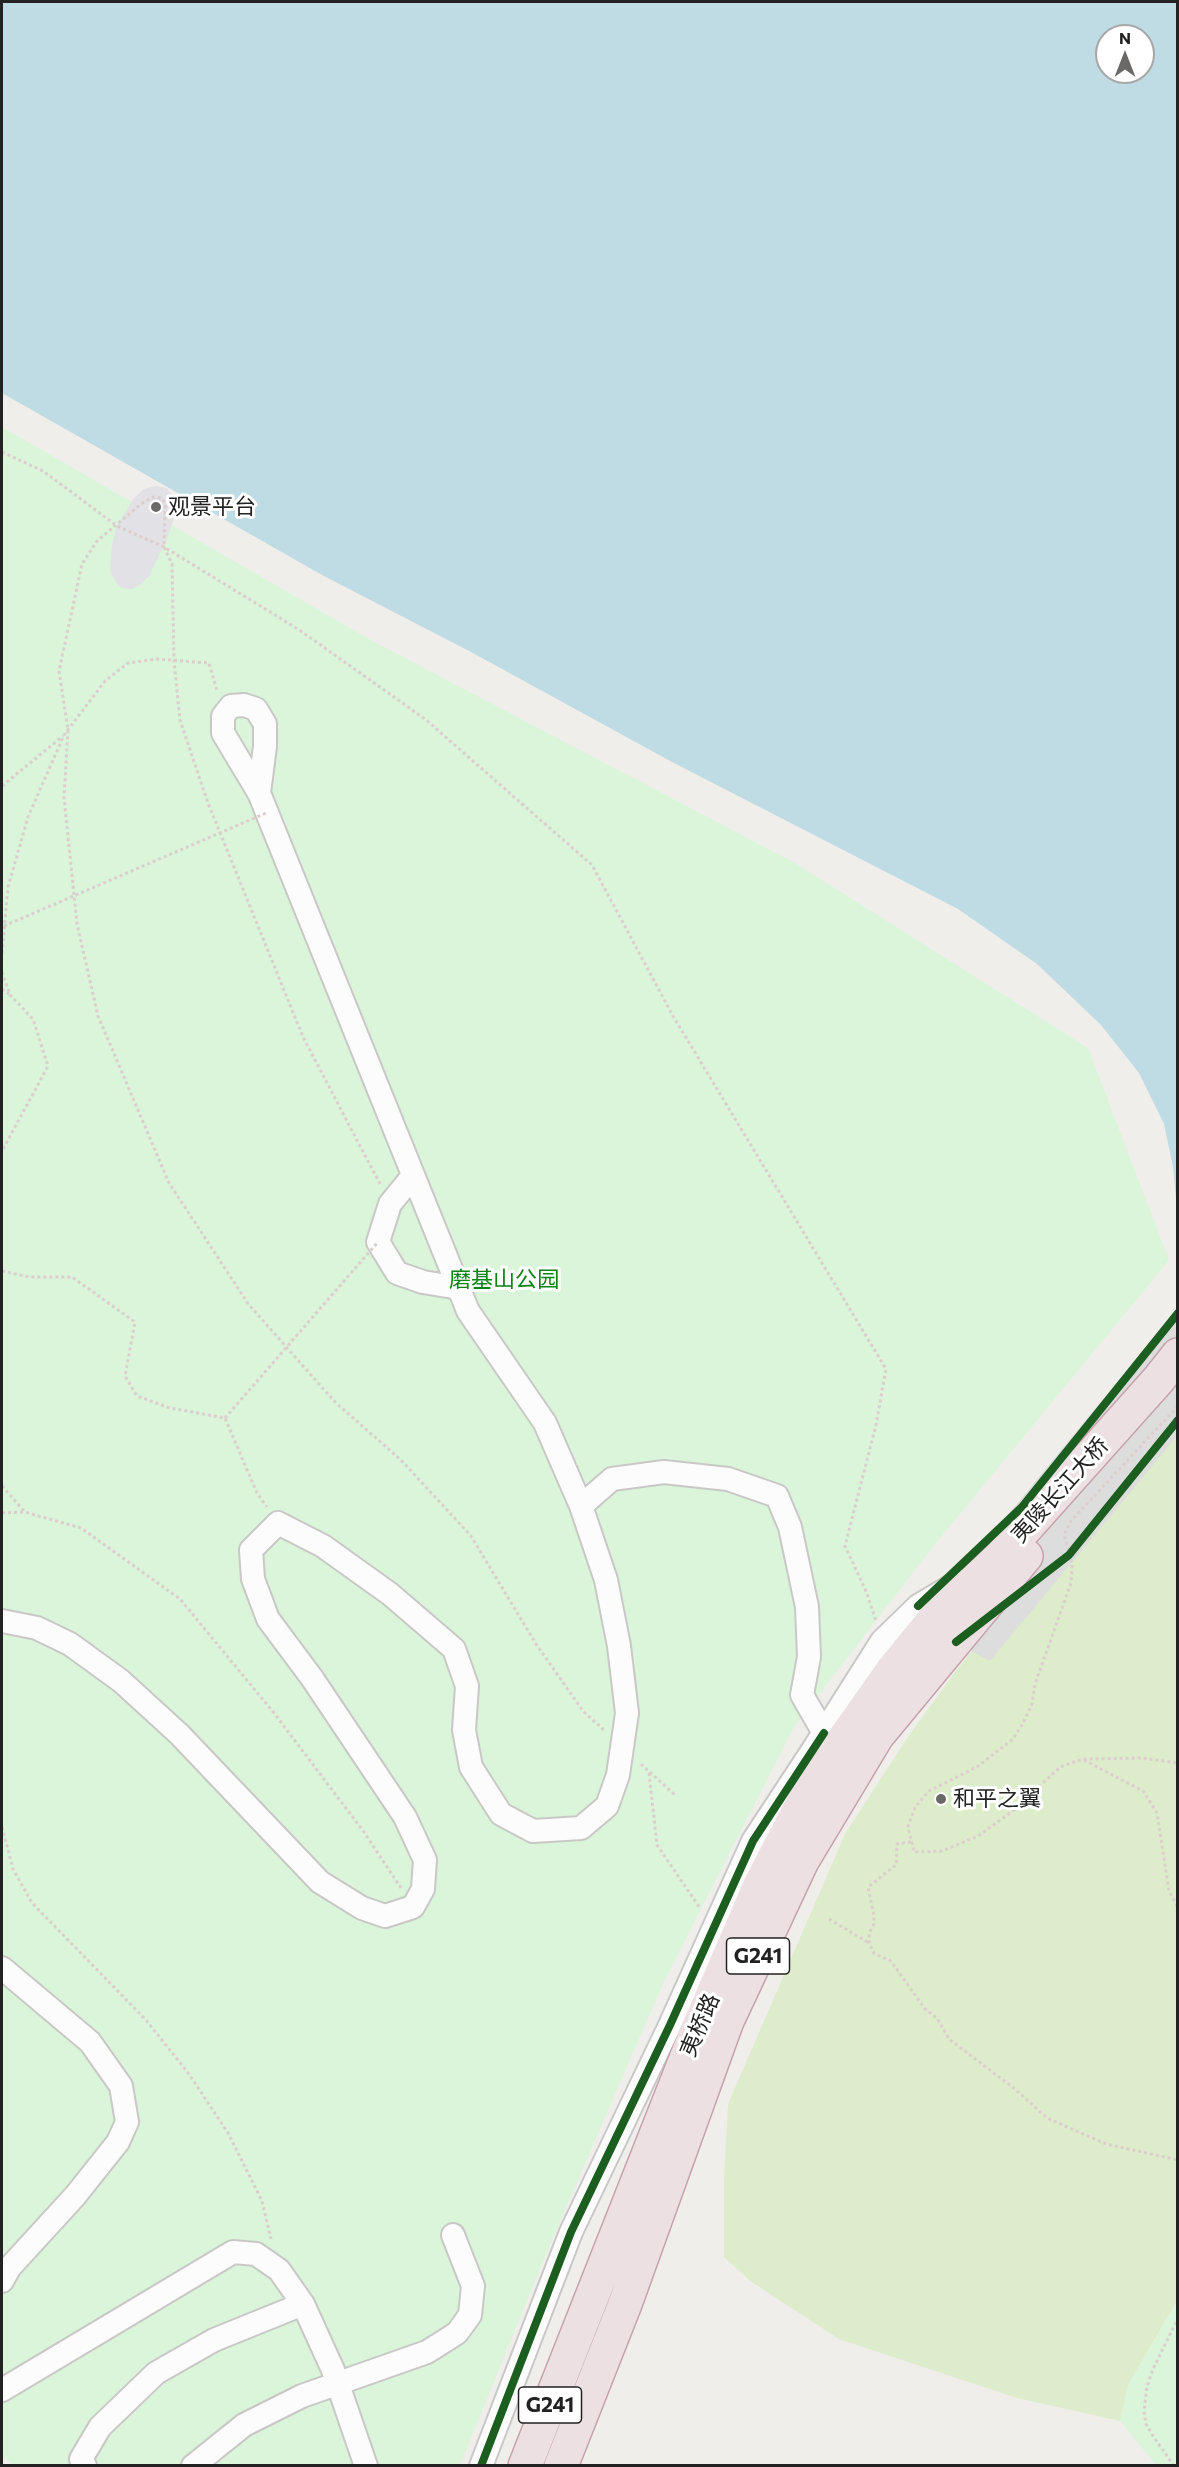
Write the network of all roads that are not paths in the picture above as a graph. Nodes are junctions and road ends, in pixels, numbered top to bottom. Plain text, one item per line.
1 (262, 803) junction
2 (412, 1177) junction
3 (459, 1288) junction
4 (1178, 1355) edge
5 (1178, 1372) edge
6 (581, 1506) junction
7 (1000, 1557) junction
8 (2, 1621) edge
9 (946, 1630) junction
10 (820, 1739) junction
11 (2, 1968) edge
12 (453, 2235) dead end
13 (2, 2281) edge
14 (303, 2304) junction
15 (337, 2383) junction
16 (2, 2390) edge
17 (85, 2466) edge
18 (193, 2466) edge
19 (366, 2466) edge
20 (481, 2466) edge
21 (525, 2466) edge
22 (561, 2466) edge

1 - 1 street
1 - 2 street
2 - 3 street
2 - 3 street
3 - 6 street
4 - 7 highway, 夷陵长江大桥 / G241
5 - 9 highway, 夷陵长江大桥 / G241
6 - 8 street
6 - 10 street
7 - 9 highway, 夷陵长江大桥 / G241
7 - 10 street
9 - 21 highway, 夷桥路 / G241
9 - 22 highway, 夷桥路 / G241
10 - 20 street
11 - 13 street
12 - 15 street
14 - 15 street
14 - 16 street
14 - 17 street
15 - 18 street
15 - 19 street

